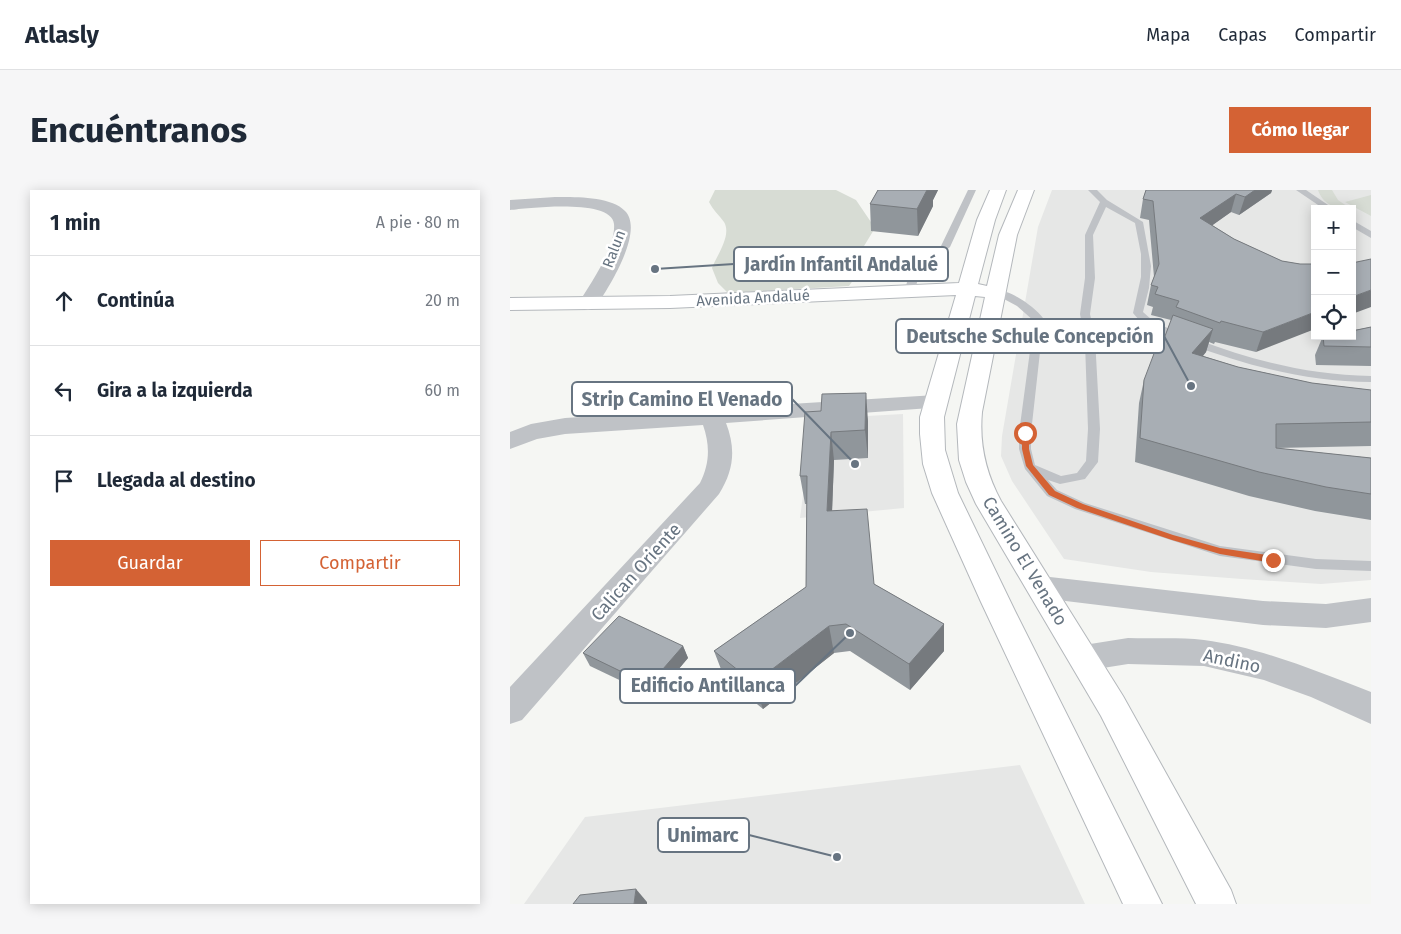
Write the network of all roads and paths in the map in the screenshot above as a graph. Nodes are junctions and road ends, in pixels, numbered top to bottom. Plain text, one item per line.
1 (972, 190) edge
2 (998, 190) edge
3 (1026, 190) edge
4 (1092, 190) edge
5 (1300, 190) edge
6 (1104, 202) junction
7 (510, 204) edge
8 (1324, 205) edge
9 (1356, 226) edge
10 (1371, 235) edge
11 (967, 289) junction
12 (910, 290) junction
13 (996, 292) junction
14 (510, 304) edge
15 (588, 304) junction
16 (1039, 320) junction
17 (1090, 338) junction
18 (1371, 379) edge
19 (936, 402) junction
20 (712, 418) junction
21 (510, 440) edge
22 (1030, 466) junction
23 (1371, 566) edge
24 (1041, 587) junction
25 (1371, 610) edge
26 (1084, 658) junction
27 (510, 710) edge
28 (1371, 710) edge
29 (1143, 904) edge
30 (1217, 904) edge

1 - 12 lane
2 - 11 street, Camino El Venado
3 - 13 street, Camino El Venado
4 - 6 lane
5 - 8 lane
6 - 17 lane
6 - 18 lane
7 - 15 street, Ralun
9 - 10 lane
11 - 12 street, Avenida Andalué
11 - 13 street, Avenida Andalué
11 - 19 street, Camino El Venado
12 - 15 street, Avenida Andalué
13 - 16 lane
13 - 24 street, Camino El Venado
14 - 15 street, Avenida Andalué
16 - 17 lane
16 - 22 lane
17 - 22 lane
19 - 20 street
19 - 29 street, Camino El Venado
20 - 21 street
20 - 27 street, Calican Oriente
22 - 23 lane
24 - 25 street
24 - 26 street, Camino El Venado
26 - 28 street, Andino
26 - 30 street, Camino El Venado

